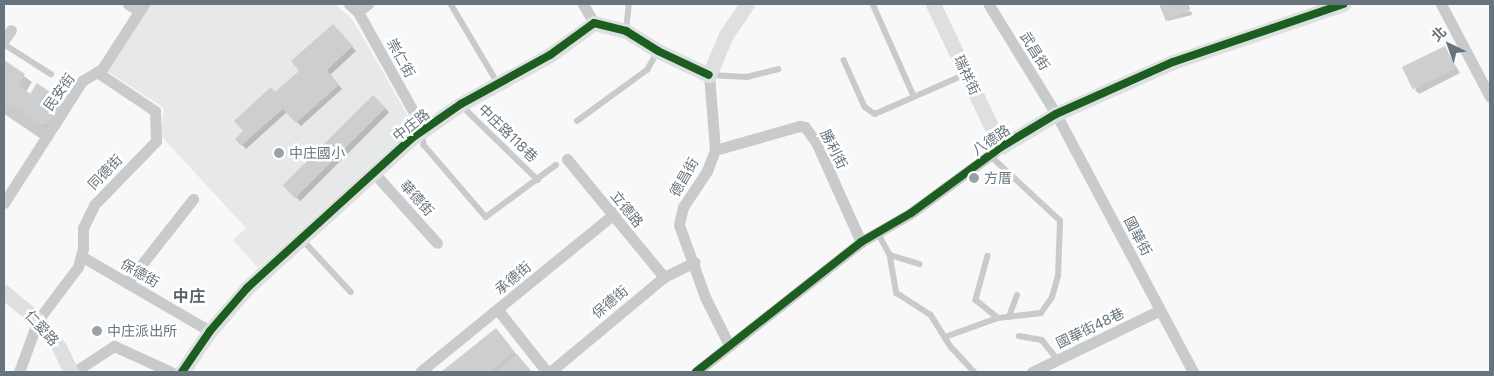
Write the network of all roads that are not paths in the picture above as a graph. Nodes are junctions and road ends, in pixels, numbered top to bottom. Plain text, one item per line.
1 (128, 4) edge
2 (368, 4) edge
3 (451, 4) edge
4 (583, 4) edge
5 (629, 4) edge
6 (748, 4) edge
7 (872, 4) edge
8 (933, 4) edge
9 (988, 4) edge
10 (1343, 4) edge
11 (1440, 4) edge
12 (141, 7) edge
13 (1321, 7) edge
14 (354, 8) edge
15 (594, 23) junction
16 (11, 30) dead end
17 (626, 30) junction
18 (4, 42) edge
19 (658, 51) junction
20 (844, 60) dead end
21 (778, 69) dead end
22 (97, 72) junction
23 (51, 74) dead end
24 (966, 74) junction
25 (709, 75) junction
26 (499, 85) junction
27 (914, 96) junction
28 (1490, 97) edge
29 (461, 104) junction
30 (4, 107) edge
31 (1056, 114) junction
32 (577, 121) dead end
33 (423, 129) junction
34 (46, 136) junction
35 (715, 150) junction
36 (995, 151) junction
37 (567, 159) dead end
38 (556, 165) dead end
39 (374, 173) junction
40 (538, 180) junction
41 (193, 199) dead end
42 (4, 203) edge
43 (625, 205) dead end
44 (612, 215) junction
45 (878, 233) junction
46 (302, 239) junction
47 (861, 242) junction
48 (436, 244) dead end
49 (890, 255) junction
50 (81, 256) junction
51 (988, 256) dead end
52 (695, 262) junction
53 (920, 264) dead end
54 (664, 277) junction
55 (128, 283) junction
56 (4, 292) edge
57 (350, 292) dead end
58 (1017, 295) dead end
59 (498, 310) junction
60 (1160, 310) junction
61 (1009, 317) junction
62 (998, 318) junction
63 (38, 320) junction
64 (210, 331) junction
65 (1019, 336) dead end
66 (945, 337) junction
67 (729, 345) junction
68 (1058, 360) junction
69 (19, 372) edge
70 (72, 372) edge
71 (171, 372) edge
72 (182, 372) edge
73 (420, 372) edge
74 (548, 372) edge
75 (696, 372) edge
76 (974, 372) edge
77 (1032, 372) edge
78 (1193, 372) edge

1 - 12 street
2 - 14 street
3 - 26 lane
4 - 15 street
5 - 17 lane
6 - 25 street
7 - 27 lane
8 - 24 street, 瑞祥街
9 - 31 street, 武昌街
10 - 13 street, 八德路
11 - 28 street
12 - 22 street, 民安街
13 - 31 street, 八德路
14 - 33 street, 崇仁街
15 - 17 street
15 - 26 street, 中庄路
16 - 18 street
17 - 19 street
18 - 23 lane
19 - 25 street
19 - 32 lane
20 - 27 lane
21 - 25 lane
22 - 34 street, 民安街
22 - 50 street, 同德街
24 - 27 lane
24 - 36 street, 瑞祥街
25 - 35 street, 德昌街
26 - 29 street, 中庄路
29 - 33 street, 中庄路
29 - 40 lane, 中庄路118巷
30 - 34 street
31 - 36 street, 八德路
31 - 60 street, 國華街
33 - 39 street, 中庄路
33 - 40 lane
34 - 42 street, 民安街
35 - 47 street, 勝利街
35 - 52 street, 德昌街
36 - 45 street, 八德路
36 - 61 lane
37 - 44 street, 立德路
38 - 40 lane
39 - 46 street, 中庄路
39 - 48 street, 華德街
41 - 55 street
43 - 44 street, 承德街
44 - 54 street, 立德路
44 - 59 street, 承德街
45 - 47 street, 八德路
45 - 49 lane
46 - 57 lane
46 - 64 street, 中庄路
47 - 67 street, 八德路
49 - 53 lane
49 - 66 lane
50 - 55 street, 保德街
50 - 63 street, 同德街
51 - 62 lane
52 - 54 street, 保德街
52 - 67 street, 德昌街
54 - 74 street, 保德街
55 - 64 street, 保德街
56 - 63 street, 仁愛路
58 - 61 lane
59 - 73 street, 承德街
59 - 74 street
60 - 68 street, 國華街48巷
60 - 78 street, 國華街
61 - 62 lane
62 - 66 lane
63 - 69 street, 同德街
63 - 70 street, 仁愛路
64 - 72 street, 中庄路
65 - 68 lane
66 - 76 lane
67 - 75 street, 八德路
68 - 77 street, 國華街48巷
70 - 71 street

